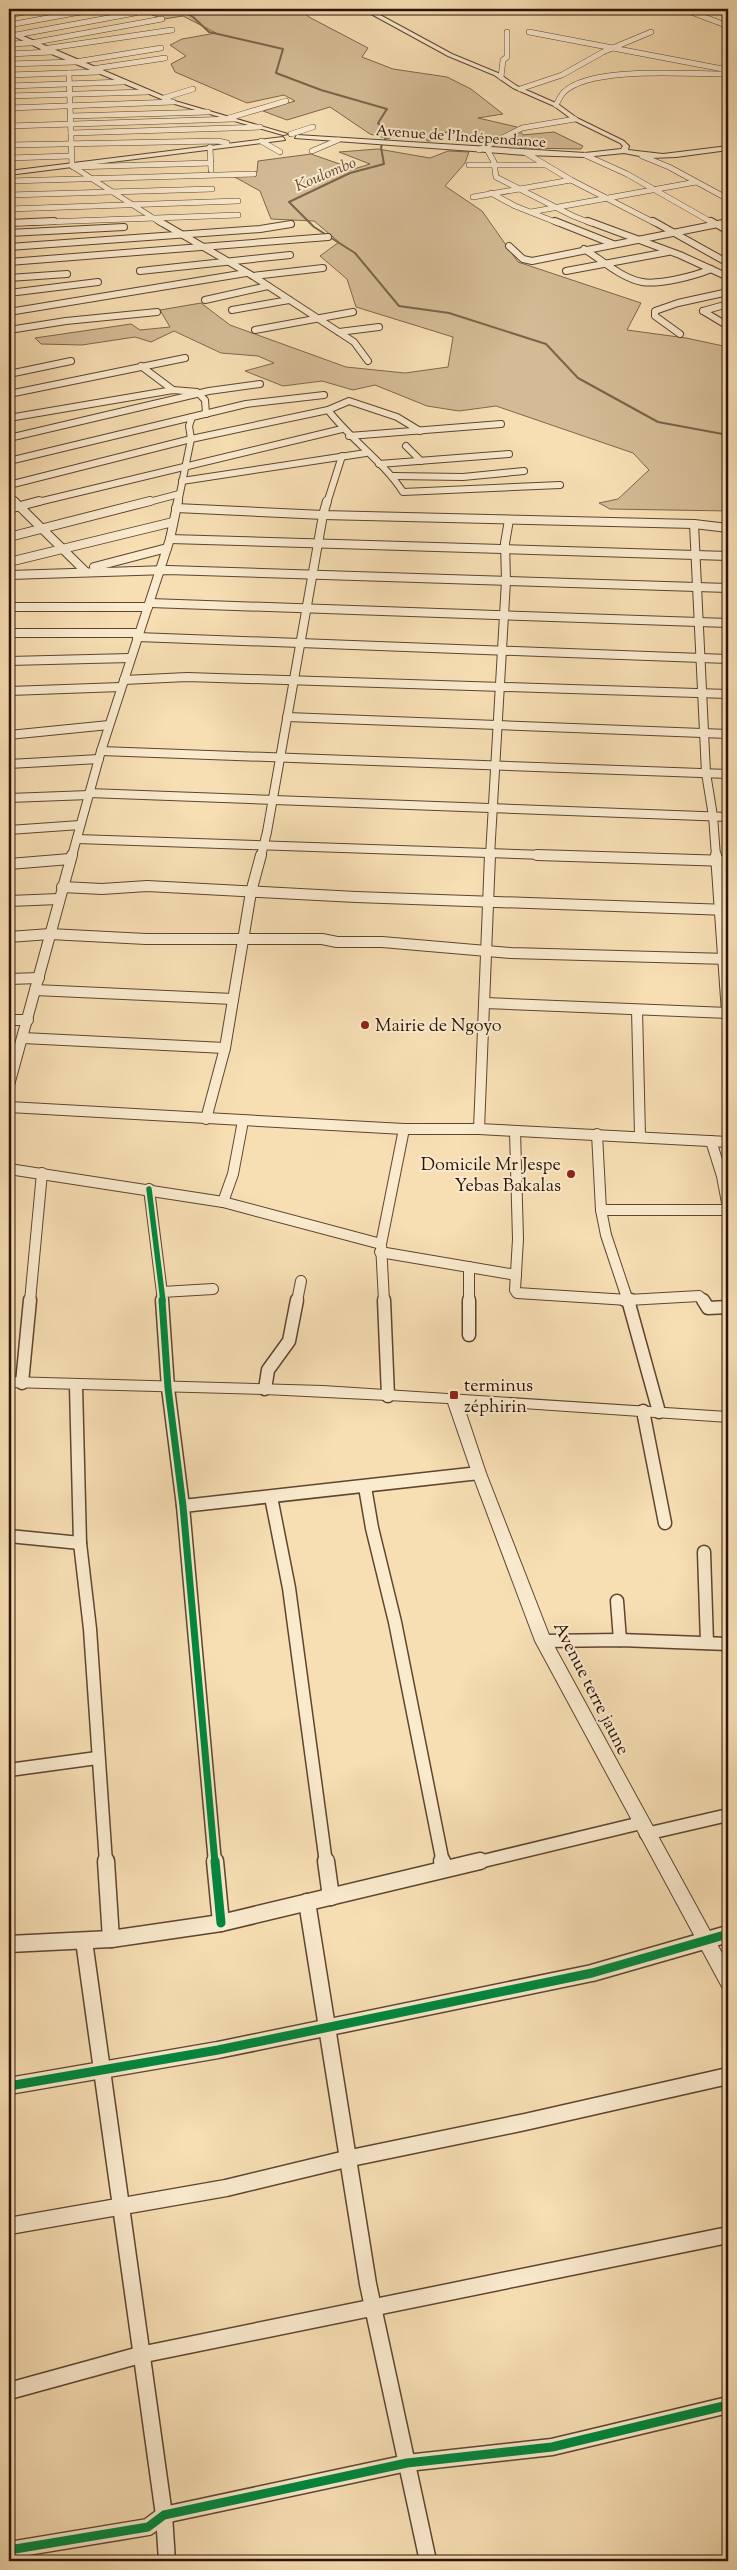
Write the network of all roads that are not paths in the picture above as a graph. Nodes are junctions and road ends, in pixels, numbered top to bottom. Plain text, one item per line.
1 (40, 9) edge
2 (97, 9) edge
3 (365, 9) edge
4 (683, 9) edge
5 (134, 13) dead end
6 (9, 15) edge
7 (61, 16) junction
8 (162, 19) dead end
9 (82, 22) junction
10 (9, 25) edge
11 (728, 26) edge
12 (103, 30) junction
13 (172, 30) dead end
14 (507, 32) dead end
15 (529, 32) dead end
16 (651, 32) dead end
17 (11, 33) edge
18 (31, 43) junction
19 (9, 44) edge
20 (145, 45) dead end
21 (161, 48) dead end
22 (614, 48) junction
23 (44, 49) junction
24 (51, 52) junction
25 (9, 54) edge
26 (65, 58) junction
27 (166, 58) dead end
28 (75, 62) junction
29 (9, 64) edge
30 (92, 69) junction
31 (728, 70) edge
32 (98, 72) junction
33 (69, 73) junction
34 (728, 74) edge
35 (9, 75) edge
36 (501, 77) junction
37 (123, 82) junction
38 (69, 84) junction
39 (9, 86) edge
40 (193, 89) dead end
41 (520, 89) junction
42 (148, 92) junction
43 (71, 94) junction
44 (9, 96) edge
45 (164, 98) junction
46 (286, 101) dead end
47 (173, 102) junction
48 (556, 105) junction
49 (72, 106) junction
50 (9, 108) edge
51 (208, 112) junction
52 (71, 116) junction
53 (232, 118) junction
54 (575, 119) junction
55 (71, 124) junction
56 (9, 126) edge
57 (260, 127) junction
58 (313, 127) dead end
59 (70, 133) junction
60 (287, 136) junction
61 (338, 140) junction
62 (262, 141) junction
63 (227, 143) junction
64 (70, 144) junction
65 (9, 145) edge
66 (210, 147) junction
67 (728, 148) edge
68 (479, 150) junction
69 (312, 151) dead end
70 (488, 151) junction
71 (624, 151) junction
72 (280, 152) dead end
73 (526, 153) junction
74 (585, 155) junction
75 (642, 156) junction
76 (9, 158) edge
77 (71, 162) junction
78 (211, 163) junction
79 (494, 164) junction
80 (469, 165) dead end
81 (547, 165) junction
82 (9, 171) edge
83 (254, 174) dead end
84 (212, 176) junction
85 (90, 179) junction
86 (571, 180) junction
87 (9, 181) edge
88 (696, 182) junction
89 (212, 189) junction
90 (516, 189) junction
91 (654, 190) junction
92 (111, 192) junction
93 (491, 193) junction
94 (9, 195) edge
95 (473, 197) dead end
96 (610, 198) junction
97 (728, 199) edge
98 (238, 201) dead end
99 (223, 202) junction
100 (131, 205) junction
101 (556, 208) junction
102 (9, 209) edge
103 (531, 212) junction
104 (238, 215) junction
105 (156, 218) junction
106 (245, 220) dead end
107 (728, 222) edge
108 (9, 223) edge
109 (252, 224) dead end
110 (291, 224) dead end
111 (717, 224) junction
112 (166, 225) junction
113 (148, 226) dead end
114 (129, 227) dead end
115 (9, 228) edge
116 (260, 229) junction
117 (728, 231) edge
118 (9, 232) edge
119 (16, 232) junction
120 (673, 233) junction
121 (182, 235) junction
122 (328, 237) dead end
123 (636, 239) junction
124 (276, 242) junction
125 (613, 244) junction
126 (509, 246) dead end
127 (9, 247) edge
128 (205, 248) junction
129 (584, 249) junction
130 (670, 252) junction
131 (290, 255) junction
132 (295, 260) dead end
133 (227, 261) junction
134 (9, 262) edge
135 (728, 263) edge
136 (605, 264) junction
137 (301, 265) dead end
138 (323, 268) dead end
139 (710, 269) junction
140 (140, 270) dead end
141 (306, 270) junction
142 (566, 271) dead end
143 (68, 274) dead end
144 (249, 275) junction
145 (728, 277) edge
146 (9, 278) edge
147 (98, 282) dead end
148 (268, 286) junction
149 (728, 292) edge
150 (19, 300) edge
151 (205, 300) dead end
152 (289, 300) junction
153 (728, 304) edge
154 (232, 310) dead end
155 (9, 312) edge
156 (157, 312) dead end
157 (353, 312) dead end
158 (319, 319) junction
159 (37, 325) junction
160 (728, 326) edge
161 (379, 327) dead end
162 (9, 330) edge
163 (255, 330) dead end
164 (338, 332) junction
165 (680, 334) dead end
166 (185, 358) dead end
167 (71, 360) dead end
168 (368, 361) dead end
169 (141, 366) junction
170 (9, 374) edge
171 (260, 384) dead end
172 (173, 390) junction
173 (9, 394) edge
174 (200, 394) junction
175 (324, 395) dead end
176 (328, 410) junction
177 (206, 414) junction
178 (192, 417) junction
179 (9, 418) edge
180 (501, 424) dead end
181 (342, 429) junction
182 (420, 431) junction
183 (349, 436) junction
184 (9, 438) edge
185 (191, 439) junction
186 (406, 446) dead end
187 (366, 453) junction
188 (509, 454) dead end
189 (342, 456) junction
190 (9, 461) edge
191 (421, 461) junction
192 (379, 464) junction
193 (185, 465) junction
194 (524, 471) dead end
195 (393, 476) junction
196 (182, 481) junction
197 (9, 485) edge
198 (560, 485) dead end
199 (179, 494) junction
200 (9, 497) edge
201 (20, 507) junction
202 (176, 508) junction
203 (9, 510) edge
204 (323, 515) junction
205 (509, 520) junction
206 (174, 522) junction
207 (694, 524) junction
208 (728, 528) edge
209 (41, 529) junction
210 (9, 537) edge
211 (170, 538) junction
212 (318, 542) junction
213 (62, 548) junction
214 (167, 548) junction
215 (505, 550) junction
216 (695, 555) junction
217 (728, 556) edge
218 (9, 562) edge
219 (85, 570) junction
220 (161, 570) junction
221 (9, 575) edge
222 (312, 575) junction
223 (506, 581) junction
224 (697, 587) junction
225 (728, 588) edge
226 (149, 605) junction
227 (9, 607) edge
228 (306, 608) junction
229 (504, 614) junction
230 (699, 622) junction
231 (728, 622) edge
232 (9, 633) edge
233 (138, 635) junction
234 (300, 642) junction
235 (501, 650) junction
236 (130, 658) junction
237 (700, 658) junction
238 (728, 659) edge
239 (9, 661) edge
240 (293, 681) junction
241 (122, 684) junction
242 (500, 686) junction
243 (9, 691) edge
244 (702, 693) junction
245 (728, 694) edge
246 (287, 717) junction
247 (109, 725) junction
248 (498, 725) junction
249 (704, 733) junction
250 (728, 734) edge
251 (9, 735) edge
252 (100, 755) junction
253 (280, 759) junction
254 (9, 764) edge
255 (495, 765) junction
256 (706, 774) junction
257 (728, 774) edge
258 (89, 794) junction
259 (9, 798) edge
260 (272, 800) junction
261 (493, 809) junction
262 (713, 816) junction
263 (728, 817) edge
264 (80, 825) junction
265 (9, 830) edge
266 (77, 839) junction
267 (264, 845) junction
268 (490, 852) junction
269 (70, 859) junction
270 (715, 860) junction
271 (728, 861) edge
272 (9, 864) edge
273 (62, 887) junction
274 (251, 892) junction
275 (59, 899) junction
276 (9, 901) edge
277 (487, 901) junction
278 (724, 910) edge
279 (50, 934) junction
280 (9, 937) edge
281 (244, 940) junction
282 (487, 951) junction
283 (725, 958) edge
284 (39, 978) junction
285 (9, 979) edge
286 (35, 990) junction
287 (233, 1000) junction
288 (485, 1003) junction
289 (637, 1010) junction
290 (727, 1013) edge
291 (9, 1020) edge
292 (28, 1020) junction
293 (23, 1038) junction
294 (224, 1048) junction
295 (9, 1085) edge
296 (9, 1107) edge
297 (206, 1119) junction
298 (244, 1121) junction
299 (404, 1129) junction
300 (480, 1129) junction
301 (516, 1130) junction
302 (597, 1134) junction
303 (640, 1136) junction
304 (711, 1141) junction
305 (728, 1142) edge
306 (9, 1169) edge
307 (42, 1174) junction
308 (149, 1189) junction
309 (223, 1202) junction
310 (728, 1209) edge
311 (601, 1210) junction
312 (380, 1248) junction
313 (469, 1267) junction
314 (516, 1276) junction
315 (301, 1281) dead end
316 (213, 1289) dead end
317 (162, 1292) junction
318 (628, 1300) junction
319 (728, 1307) edge
320 (469, 1335) dead end
321 (15, 1383) edge
322 (76, 1386) junction
323 (168, 1388) junction
324 (265, 1389) junction
325 (388, 1396) junction
326 (454, 1398) junction
327 (643, 1411) junction
328 (659, 1412) junction
329 (728, 1417) edge
330 (479, 1473) junction
331 (365, 1487) junction
332 (271, 1497) junction
333 (182, 1506) junction
334 (665, 1524) dead end
335 (9, 1536) edge
336 (80, 1542) junction
337 (704, 1552) dead end
338 (617, 1601) dead end
339 (620, 1640) junction
340 (543, 1641) junction
341 (708, 1643) junction
342 (728, 1644) edge
343 (97, 1758) junction
344 (9, 1770) edge
345 (728, 1815) edge
346 (643, 1828) junction
347 (444, 1869) junction
348 (331, 1897) junction
349 (307, 1902) junction
350 (221, 1923) junction
351 (728, 1934) edge
352 (111, 1939) junction
353 (706, 1939) junction
354 (84, 1941) junction
355 (9, 1944) edge
356 (728, 1981) edge
357 (327, 2027) junction
358 (104, 2071) junction
359 (728, 2076) edge
360 (9, 2086) edge
361 (346, 2159) junction
362 (121, 2208) junction
363 (9, 2226) edge
364 (728, 2235) edge
365 (374, 2309) junction
366 (140, 2355) junction
367 (9, 2391) edge
368 (728, 2405) edge
369 (406, 2463) junction
370 (164, 2515) junction
371 (9, 2550) edge
372 (168, 2561) edge
373 (428, 2561) edge

1 - 6 street
1 - 7 street
2 - 7 street
3 - 36 street
4 - 11 street
5 - 9 street
7 - 9 street
7 - 10 street
8 - 12 street
9 - 12 street
9 - 17 street
12 - 18 street
13 - 23 street
14 - 36 street
15 - 22 street
16 - 22 street
17 - 18 street
18 - 19 street
18 - 23 street
20 - 26 street
21 - 28 street
22 - 31 street
22 - 41 street
23 - 24 street
24 - 25 street
24 - 26 street
26 - 28 street
27 - 30 street
28 - 29 street
28 - 30 street
30 - 32 street
32 - 33 street
32 - 37 street
33 - 35 street
33 - 38 street
34 - 48 street
36 - 41 street
37 - 38 street
37 - 42 street
38 - 39 street
38 - 43 street
40 - 45 street
41 - 48 street
42 - 43 street
42 - 45 street
43 - 44 street
43 - 49 street
45 - 47 street
46 - 53 street
47 - 49 street
47 - 51 street
48 - 54 street
49 - 50 street
49 - 52 street
51 - 52 street
51 - 53 street
52 - 55 street
53 - 55 street
53 - 57 street
54 - 68 street
54 - 71 street
55 - 56 street
55 - 59 street
57 - 59 street
57 - 60 street
58 - 60 street
59 - 64 street
60 - 61 street, Avenue de l'Indépendance
60 - 62 street, Avenue de l'Indépendance
60 - 63 street, Avenue de l'Indépendance
61 - 68 street, Avenue de l'Indépendance
61 - 69 street
62 - 66 street, Avenue de l'Indépendance
62 - 72 street
63 - 64 street
63 - 77 street, Avenue de l'Indépendance
64 - 65 street
64 - 77 street
66 - 77 street, Avenue de l'Indépendance
66 - 78 street
67 - 75 street
68 - 70 street, Avenue de l'Indépendance
70 - 73 street, Avenue de l'Indépendance
70 - 79 street
71 - 74 street, Avenue de l'Indépendance
71 - 75 street
73 - 74 street, Avenue de l'Indépendance
73 - 81 street
74 - 91 street
75 - 88 street
76 - 77 street
77 - 78 street
77 - 82 street, Avenue de l'Indépendance
77 - 85 street
78 - 84 street
79 - 80 street
79 - 81 street
79 - 90 street
81 - 86 street
83 - 84 street
84 - 85 street
84 - 89 street
85 - 87 street
85 - 92 street
86 - 90 street
86 - 96 street
88 - 91 street
88 - 97 street
89 - 92 street
89 - 99 street
90 - 93 street
90 - 101 street
91 - 96 street
91 - 111 street
92 - 94 street
92 - 100 street
93 - 95 street
93 - 103 street
96 - 101 street
96 - 120 street
98 - 99 street
99 - 100 street
99 - 104 street
100 - 102 street
100 - 105 street
101 - 103 street
101 - 123 street
103 - 125 street
104 - 105 street
104 - 106 street
105 - 108 street
105 - 112 street
107 - 111 street
109 - 116 street
110 - 116 street
111 - 117 street
111 - 120 street
112 - 113 street
112 - 121 street
114 - 119 street
115 - 119 street
116 - 121 street
116 - 124 street
118 - 119 street
120 - 123 street
120 - 135 street
121 - 127 street
121 - 128 street
122 - 124 street
123 - 125 street
123 - 130 street
124 - 128 street
124 - 131 street
125 - 129 street
126 - 129 street
128 - 133 street
128 - 134 street
129 - 136 street
130 - 136 street
130 - 139 street
131 - 132 street
131 - 133 street
133 - 140 street
133 - 144 street
136 - 139 street
136 - 142 street
137 - 141 street
138 - 141 street
139 - 145 street
141 - 144 street
143 - 146 street
144 - 148 street
144 - 150 street
147 - 150 street
148 - 151 street
148 - 152 street
149 - 165 street
150 - 155 street
150 - 159 street
152 - 154 street
152 - 158 street
153 - 160 street
156 - 159 street
157 - 158 street
158 - 163 street
158 - 164 street
159 - 162 street
161 - 164 street
164 - 168 street
166 - 169 street
167 - 170 street
169 - 172 street
169 - 173 street
171 - 174 street
172 - 174 street
172 - 179 street
174 - 177 street
174 - 184 street
175 - 177 street
176 - 181 street
176 - 182 street
176 - 185 street
177 - 178 street
178 - 185 street
178 - 190 street
180 - 182 street
181 - 183 street
181 - 193 street
182 - 183 street
183 - 187 street
185 - 193 street
185 - 197 street
186 - 191 street
187 - 189 street
187 - 192 street
188 - 191 street
189 - 196 street
189 - 204 street
191 - 192 street
192 - 195 street
193 - 196 street
193 - 201 street
194 - 195 street
195 - 198 street
196 - 199 street
199 - 202 street
199 - 209 street
200 - 201 street
201 - 203 street
201 - 209 street
202 - 204 street
202 - 206 street
204 - 205 street
204 - 212 street
205 - 207 street
205 - 215 street
206 - 211 street
206 - 213 street
207 - 208 street
207 - 216 street
209 - 210 street
209 - 213 street
211 - 212 street
211 - 214 street
212 - 215 street
212 - 222 street
213 - 218 street
213 - 219 street
214 - 219 street
214 - 220 street
215 - 216 street
215 - 223 street
216 - 217 street
216 - 224 street
219 - 220 street
219 - 221 street
220 - 222 street
220 - 226 street
222 - 223 street
222 - 228 street
223 - 224 street
223 - 229 street
224 - 225 street
224 - 230 street
226 - 227 street
226 - 228 street
226 - 233 street
228 - 229 street
228 - 234 street
229 - 230 street
229 - 235 street
230 - 231 street
230 - 237 street
232 - 233 street
233 - 234 street
233 - 236 street
234 - 235 street
234 - 240 street
235 - 237 street
235 - 242 street
236 - 239 street
236 - 241 street
237 - 238 street
237 - 244 street
240 - 241 street
240 - 242 street
240 - 246 street
241 - 243 street
241 - 247 street
242 - 244 street
242 - 248 street
244 - 245 street
244 - 249 street
246 - 248 street
246 - 253 street
247 - 251 street
247 - 252 street
248 - 249 street
248 - 255 street
249 - 250 street
249 - 256 street
252 - 253 street
252 - 254 street
252 - 258 street
253 - 255 street
253 - 260 street
255 - 256 street
255 - 261 street
256 - 257 street
256 - 262 street
258 - 259 street
258 - 260 street
258 - 264 street
260 - 261 street
260 - 267 street
261 - 262 street
261 - 268 street
262 - 263 street
262 - 270 street
264 - 265 street
264 - 266 street
266 - 267 street
266 - 269 street
267 - 268 street
267 - 274 street
268 - 270 street
268 - 277 street
269 - 272 street
269 - 273 street
270 - 271 street
270 - 278 street
273 - 274 street
273 - 275 street
274 - 277 street
274 - 281 street
275 - 276 street
275 - 279 street
277 - 278 street
277 - 282 street
278 - 283 street
279 - 280 street
279 - 281 street
279 - 284 street
281 - 282 street
281 - 287 street
282 - 283 street
282 - 288 street
283 - 290 street
284 - 285 street
284 - 286 street
286 - 287 street
286 - 292 street
287 - 294 street
288 - 289 street
288 - 300 street
289 - 290 street
289 - 303 street
291 - 292 street
292 - 293 street
293 - 294 street
293 - 295 street
294 - 297 street
296 - 297 street
297 - 298 street
298 - 299 street
298 - 309 street
299 - 300 street
299 - 312 street
300 - 301 street
301 - 302 street
301 - 314 street
302 - 303 street
302 - 311 street
303 - 304 street
304 - 305 street
304 - 310 street
306 - 307 street
307 - 308 street
307 - 321 street
308 - 309 street
308 - 317 street
309 - 312 street
310 - 311 street
311 - 318 street
312 - 313 street
312 - 325 street
313 - 314 street
313 - 320 street
314 - 318 street
315 - 324 street
316 - 317 street
317 - 323 street
318 - 319 street
318 - 328 street
321 - 322 street
322 - 323 street
322 - 336 street
323 - 324 street
323 - 333 street
324 - 325 street
325 - 326 street
326 - 327 street
326 - 330 street, Avenue terre jaune
327 - 328 street
327 - 334 street
328 - 329 street
330 - 331 street
330 - 340 street, Avenue terre jaune
331 - 332 street
331 - 347 street
332 - 333 street
332 - 348 street
333 - 350 street
335 - 336 street
336 - 343 street
337 - 341 street
338 - 339 street
339 - 340 street
339 - 341 street
340 - 346 street, Avenue terre jaune
341 - 342 street
343 - 344 street
343 - 352 street
345 - 346 street
346 - 347 street
346 - 353 street, Avenue terre jaune
347 - 348 street
348 - 349 street
349 - 350 street
349 - 357 street
350 - 352 street
351 - 353 street
352 - 354 street
353 - 356 street, Avenue terre jaune
353 - 357 street
354 - 355 street
354 - 358 street
357 - 358 street
357 - 361 street
358 - 360 street
358 - 362 street
359 - 361 street
361 - 362 street
361 - 365 street
362 - 363 street
362 - 366 street
364 - 365 street
365 - 366 street
365 - 369 street
366 - 367 street
366 - 370 street
368 - 369 street
369 - 370 street
369 - 373 street
370 - 371 street
370 - 372 street

